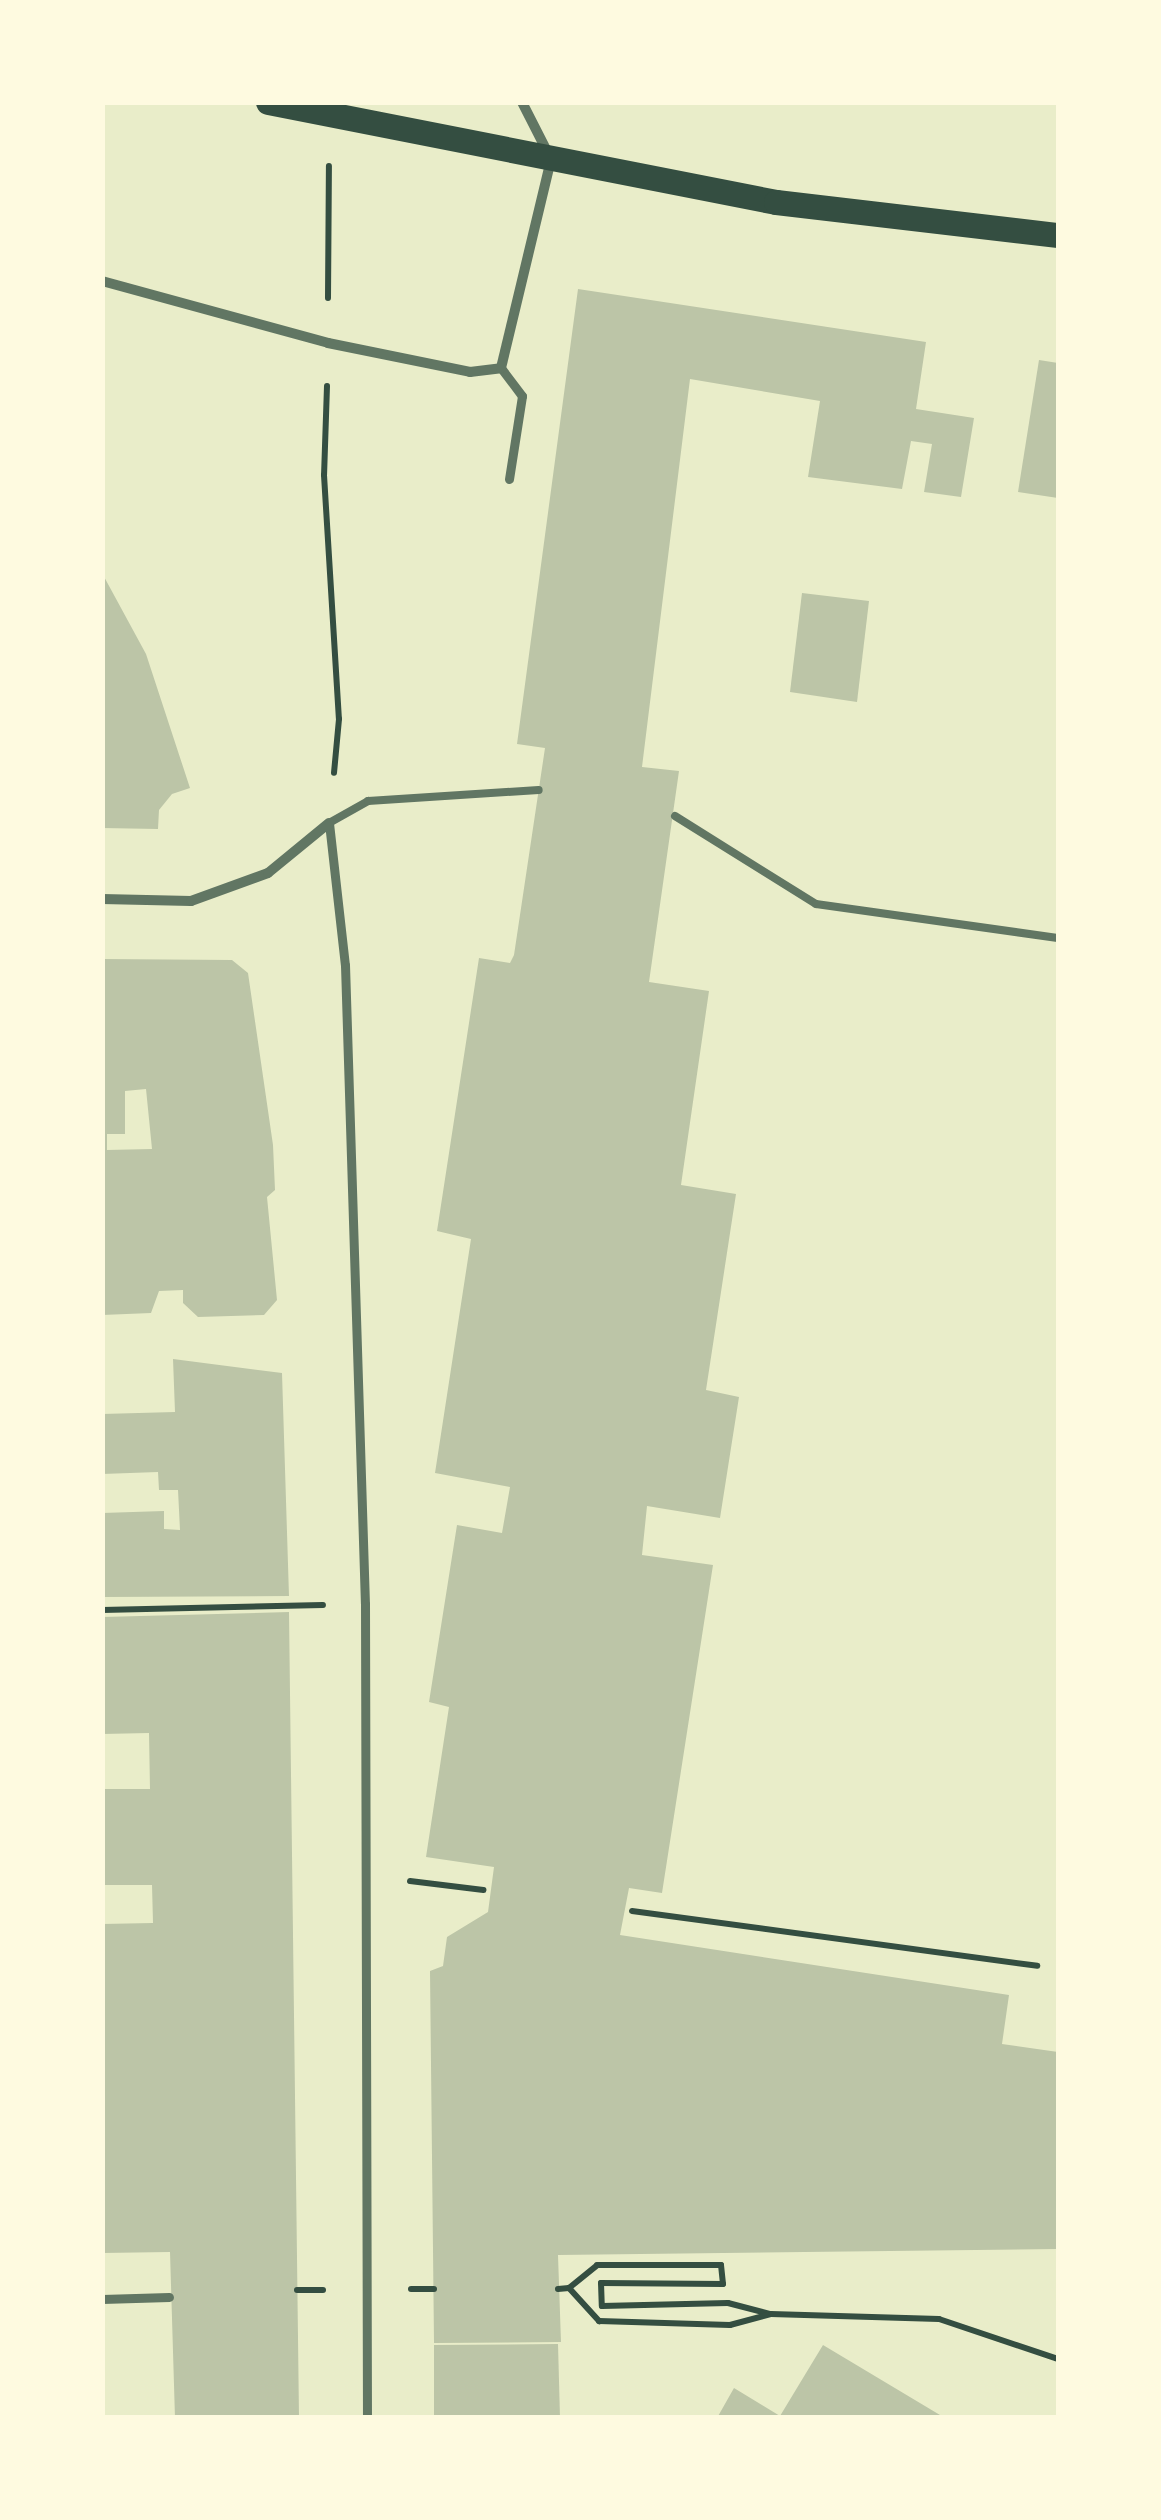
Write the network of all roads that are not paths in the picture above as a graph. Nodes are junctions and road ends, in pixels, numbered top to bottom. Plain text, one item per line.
1 (268, 102) edge
2 (522, 102) edge
3 (550, 158) junction
4 (1058, 235) edge
5 (102, 281) edge
6 (502, 368) junction
7 (509, 479) dead end
8 (539, 790) dead end
9 (675, 816) dead end
10 (329, 824) junction
11 (102, 899) edge
12 (1058, 938) edge
13 (170, 2297) dead end
14 (102, 2299) edge
15 (367, 2418) edge

1 - 3 main road
2 - 3 street
3 - 4 main road
3 - 6 street
5 - 6 street
6 - 7 street
8 - 10 lane
9 - 12 lane
10 - 11 street
10 - 15 street
13 - 14 street

